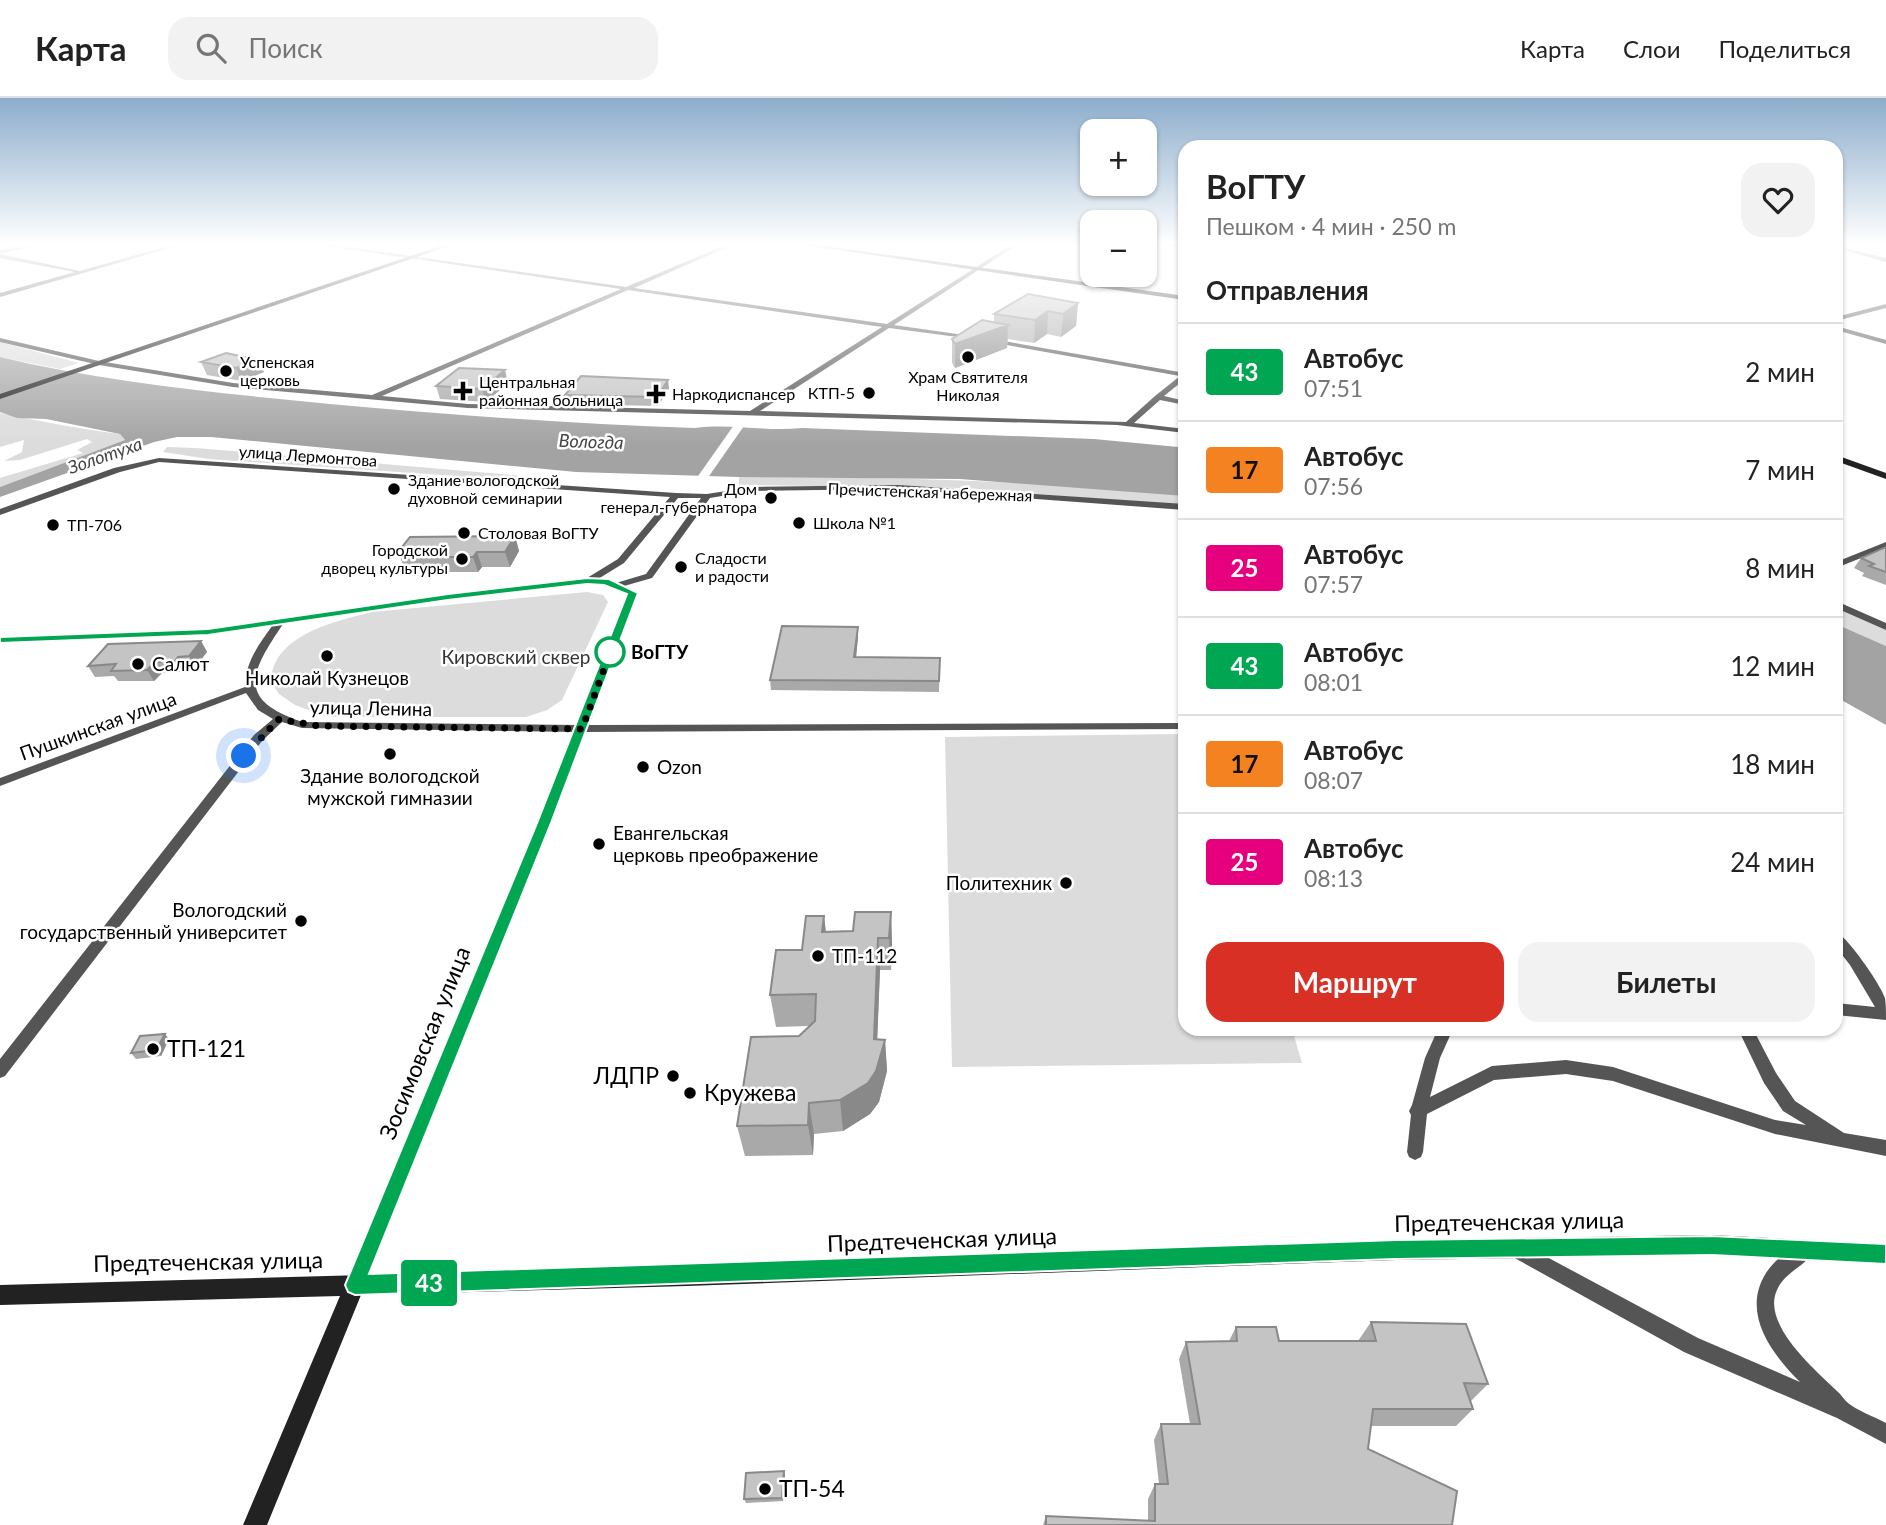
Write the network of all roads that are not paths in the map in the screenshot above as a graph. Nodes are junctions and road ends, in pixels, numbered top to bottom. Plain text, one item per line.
1 (251, 312) edge
2 (569, 312) edge
3 (788, 312) edge
4 (911, 312) edge
5 (1863, 312) edge
6 (1843, 316) edge
7 (888, 326) junction
8 (1843, 330) edge
9 (0, 340) edge
10 (1886, 342) edge
11 (98, 363) junction
12 (1178, 374) edge
13 (1178, 380) edge
14 (0, 397) edge
15 (374, 397) junction
16 (1157, 397) junction
17 (1178, 402) edge
18 (751, 414) junction
19 (1128, 424) junction
20 (1178, 429) edge
21 (1843, 461) edge
22 (1886, 476) edge
23 (622, 491) joint
24 (676, 495) junction
25 (707, 496) junction
26 (1178, 507) edge
27 (0, 512) edge
28 (1886, 545) edge
29 (1843, 562) edge
30 (587, 581) junction
31 (619, 585) junction
32 (1843, 607) edge
33 (279, 622) junction
34 (1886, 627) edge
35 (0, 640) edge
36 (248, 689) junction
37 (279, 719) junction
38 (1178, 726) edge
39 (582, 729) junction
40 (0, 782) edge
41 (1843, 946) edge
42 (1843, 1010) edge
43 (1886, 1013) edge
44 (1443, 1036) edge
45 (1749, 1036) edge
46 (0, 1071) edge
47 (1417, 1111) junction
48 (1847, 1143) junction
49 (1886, 1148) edge
50 (1415, 1152) dead end
51 (1514, 1248) junction
52 (1808, 1249) junction
53 (1886, 1254) edge
54 (355, 1285) junction
55 (0, 1295) edge
56 (1844, 1411) junction
57 (1886, 1434) edge
58 (255, 1525) edge

1 - 11 street
2 - 15 street
3 - 7 street
4 - 7 street
5 - 6 street
7 - 12 street
7 - 18 street
8 - 10 street
9 - 11 street
11 - 14 street
11 - 15 street
13 - 16 street
15 - 18 street
16 - 17 street
16 - 19 street
18 - 19 street
19 - 20 street
21 - 22 street
23 - 24 street
23 - 27 street, улица Лермонтова
24 - 25 street, Пречистенская набережная
24 - 30 street
25 - 26 street, Пречистенская набережная
25 - 31 street
28 - 29 street
30 - 31 street
30 - 33 street
31 - 39 street, Зосимовская улица
32 - 34 street
33 - 35 street
33 - 36 street
36 - 37 street
36 - 40 street, Пушкинская улица
37 - 39 street, улица Ленина
37 - 46 street
38 - 39 street, улица Ленина
39 - 54 street, Зосимовская улица
41 - 43 street
42 - 43 street
44 - 47 street
45 - 48 street
47 - 48 street
47 - 50 street
48 - 49 street
51 - 52 street, Предтеченская улица
51 - 54 street, Предтеченская улица
51 - 56 street
52 - 53 street, Предтеченская улица
52 - 56 street
54 - 55 street, Предтеченская улица
54 - 58 street, Зосимовская улица
56 - 57 street

